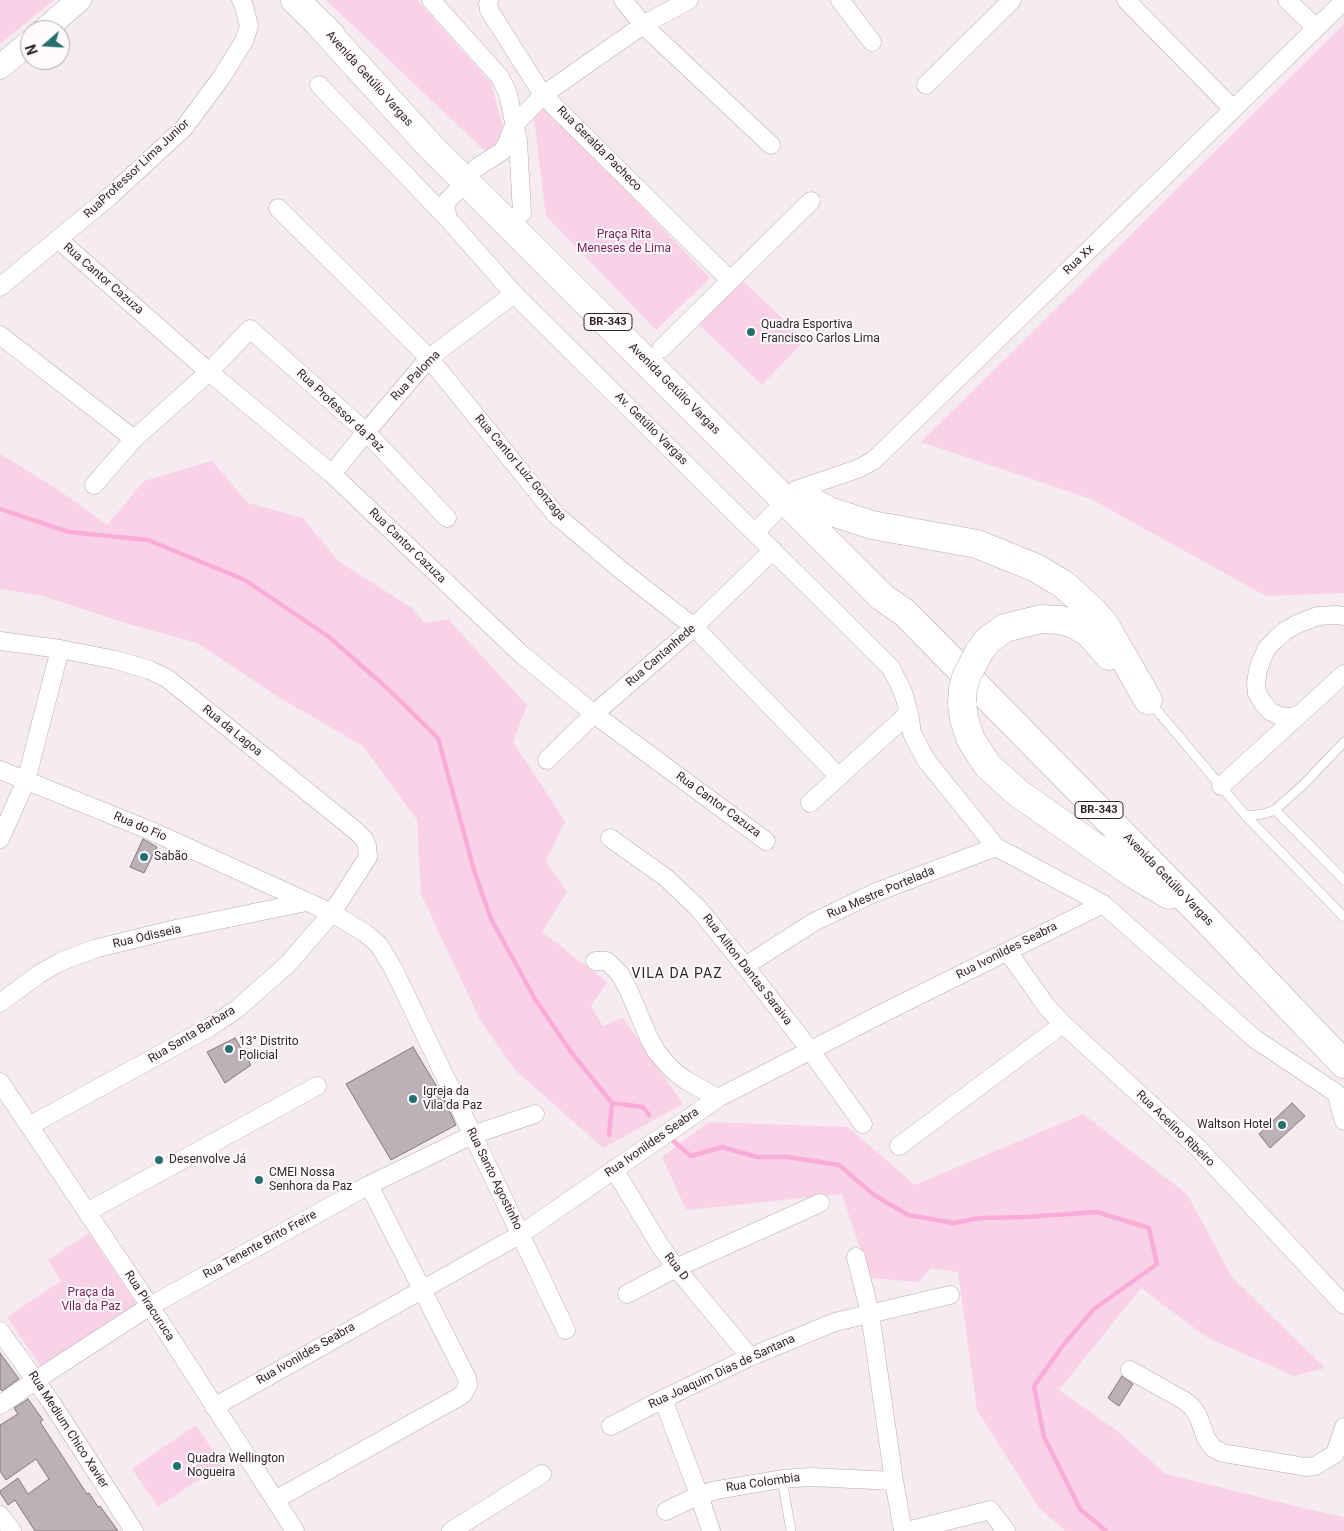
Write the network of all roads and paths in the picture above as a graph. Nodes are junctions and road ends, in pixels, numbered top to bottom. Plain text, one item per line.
1 (78, 0) edge
2 (241, 0) edge
3 (295, 0) edge
4 (431, 0) edge
5 (623, 0) edge
6 (689, 0) edge
7 (840, 0) edge
8 (1012, 0) edge
9 (1126, 0) edge
10 (1287, 0) edge
11 (1344, 1) edge
12 (488, 2) edge
13 (55, 20) edge
14 (643, 25) junction
15 (1316, 28) junction
16 (872, 42) dead end
17 (20, 50) edge
18 (0, 67) edge
19 (319, 85) dead end
20 (926, 85) dead end
21 (543, 95) junction
22 (1233, 109) junction
23 (514, 125) junction
24 (771, 145) dead end
25 (471, 175) junction
26 (811, 201) dead end
27 (278, 208) dead end
28 (522, 213) junction
29 (449, 220) junction
30 (59, 240) junction
31 (730, 280) junction
32 (0, 287) edge
33 (514, 294) junction
34 (0, 335) edge
35 (660, 349) junction
36 (429, 358) junction
37 (208, 372) junction
38 (366, 432) junction
39 (134, 439) junction
40 (332, 474) junction
41 (94, 485) dead end
42 (795, 496) junction
43 (447, 518) dead end
44 (756, 532) junction
45 (773, 550) junction
46 (1344, 616) edge
47 (694, 626) junction
48 (0, 641) edge
49 (60, 649) junction
50 (1344, 674) edge
51 (1148, 700) junction
52 (594, 714) junction
53 (909, 714) junction
54 (1299, 714) junction
55 (1344, 742) edge
56 (547, 760) dead end
57 (0, 770) edge
58 (838, 776) junction
59 (26, 781) junction
60 (1221, 786) junction
61 (810, 802) dead end
62 (1275, 810) junction
63 (1246, 816) junction
64 (610, 838) dead end
65 (0, 839) edge
66 (766, 840) dead end
67 (996, 848) junction
68 (1344, 880) edge
69 (306, 902) junction
70 (1103, 904) junction
71 (1342, 911) edge
72 (332, 913) junction
73 (1202, 914) junction
74 (1008, 952) junction
75 (595, 960) dead end
76 (745, 966) junction
77 (0, 1003) edge
78 (1063, 1024) junction
79 (810, 1050) junction
80 (1344, 1064) edge
81 (0, 1082) edge
82 (317, 1086) dead end
83 (1340, 1090) edge
84 (718, 1098) junction
85 (535, 1114) dead end
86 (1344, 1121) edge
87 (863, 1124) dead end
88 (29, 1126) junction
89 (472, 1135) junction
90 (899, 1146) dead end
91 (614, 1169) junction
92 (370, 1185) junction
93 (820, 1204) dead end
94 (87, 1212) junction
95 (521, 1234) junction
96 (856, 1258) dead end
97 (676, 1268) junction
98 (422, 1289) junction
99 (627, 1294) dead end
100 (950, 1295) dead end
101 (150, 1306) junction
102 (1344, 1306) edge
103 (870, 1313) junction
104 (566, 1330) dead end
105 (0, 1331) edge
106 (750, 1357) junction
107 (1130, 1370) dead end
108 (36, 1380) junction
109 (663, 1399) junction
110 (0, 1405) edge
111 (214, 1407) junction
112 (611, 1426) dead end
113 (1344, 1427) edge
114 (1339, 1456) edge
115 (542, 1474) dead end
116 (782, 1479) junction
117 (894, 1481) junction
118 (699, 1495) junction
119 (275, 1500) junction
120 (666, 1511) dead end
121 (0, 1515) edge
122 (12, 1531) edge
123 (134, 1531) edge
124 (295, 1531) edge
125 (451, 1531) edge
126 (711, 1531) edge
127 (791, 1531) edge
128 (903, 1531) edge
129 (907, 1531) edge
130 (1006, 1531) edge

1 - 13 street
2 - 30 street, RuaProfessor Lima Junior
3 - 25 highway, Avenida Getúlio Vargas / BR-343
4 - 23 street
5 - 14 street
6 - 14 street
7 - 16 street
8 - 20 street
9 - 22 street
10 - 15 street
11 - 15 street, Rua Xx
12 - 21 street, Rua Geralda Pacheco
14 - 21 street
14 - 24 street
15 - 22 street, Rua Xx
17 - 18 street
19 - 29 street, Av. Getúlio Vargas
21 - 23 street
21 - 31 street, Rua Geralda Pacheco
22 - 42 street, Rua Xx
23 - 25 street
23 - 28 street
25 - 28 highway, Avenida Getúlio Vargas / BR-343
25 - 29 street
25 - 42 highway, Avenida Getúlio Vargas / BR-343
26 - 31 street
27 - 36 street, Rua Cantor Luiz Gonzaga
28 - 35 highway, Avenida Getúlio Vargas / BR-343
29 - 33 street, Av. Getúlio Vargas
30 - 32 street, RuaProfessor Lima Junior
30 - 37 street, Rua Cantor Cazuza
31 - 35 street
33 - 36 street, Rua Paloma
33 - 44 street, Av. Getúlio Vargas
34 - 39 street
35 - 42 highway, Avenida Getúlio Vargas / BR-343
36 - 38 street, Rua Paloma
36 - 47 street, Rua Cantor Luiz Gonzaga
37 - 38 street, Rua Professor da Paz
37 - 39 street
37 - 40 street, Rua Cantor Cazuza
38 - 40 street, Rua Paloma
38 - 43 street, Rua Professor da Paz
39 - 41 street
40 - 52 street, Rua Cantor Cazuza
42 - 44 street
42 - 51 highway
42 - 73 highway, Avenida Getúlio Vargas / BR-343
44 - 45 street, Av. Getúlio Vargas
45 - 47 street, Rua Cantanhede
45 - 53 street, Av. Getúlio Vargas
46 - 54 street
47 - 52 street, Rua Cantanhede
47 - 58 street, Rua Cantor Luiz Gonzaga
48 - 49 street, Rua da Lagoa
49 - 59 street
49 - 72 street, Rua da Lagoa
50 - 54 street
51 - 60 lane
51 - 73 highway, bridge
52 - 56 street, Rua Cantanhede
52 - 66 street, Rua Cantor Cazuza
53 - 58 street
53 - 67 street, Av. Getúlio Vargas
54 - 60 street
55 - 62 lane
57 - 59 street, Rua do Fio
58 - 61 street
59 - 65 street
59 - 69 street, Rua do Fio
60 - 63 lane
62 - 63 lane
62 - 68 lane
63 - 71 lane
64 - 76 street, Rua Ailton Dantas Saraiva
67 - 70 street
67 - 76 street, Rua Mestre Portelada
69 - 72 street, Rua do Fio
69 - 77 street, Rua Odisseia
70 - 74 street, Rua Ivonildes Seabra
70 - 83 street
72 - 88 street, Rua Santa Barbara
72 - 89 street, Rua Santo Agostinho
73 - 80 highway, Avenida Getúlio Vargas / BR-343
74 - 78 street, Rua Acelino Ribeiro
74 - 79 street, Rua Ivonildes Seabra
75 - 84 street
76 - 79 street, Rua Ailton Dantas Saraiva
78 - 90 street
78 - 102 street, Rua Acelino Ribeiro
79 - 84 street, Rua Ivonildes Seabra
79 - 87 street, Rua Ailton Dantas Saraiva
81 - 88 street, Rua Piracuruca
82 - 94 street
83 - 86 street
84 - 91 street, Rua Ivonildes Seabra
85 - 89 street, Rua Tenente Brito Freire
88 - 94 street, Rua Piracuruca
89 - 92 street, Rua Tenente Brito Freire
89 - 95 street, Rua Santo Agostinho
91 - 95 street, Rua Ivonildes Seabra
91 - 97 street, Rua D
92 - 98 street
92 - 101 street, Rua Tenente Brito Freire
93 - 97 street
94 - 101 street, Rua Piracuruca
95 - 98 street, Rua Ivonildes Seabra
95 - 104 street, Rua Santo Agostinho
96 - 103 street
97 - 99 street
97 - 106 street, Rua D
98 - 111 street, Rua Ivonildes Seabra
98 - 119 street
100 - 103 street
101 - 108 street, Rua Tenente Brito Freire
101 - 111 street, Rua Piracuruca
103 - 106 street, Rua Joaquim Dias de Santana
103 - 117 street
105 - 108 street, Rua Medium Chico Xavier
106 - 109 street, Rua Joaquim Dias de Santana
107 - 114 street
108 - 110 street, Rua Tenente Brito Freire
108 - 123 street, Rua Medium Chico Xavier
109 - 112 street, Rua Joaquim Dias de Santana
109 - 118 street
111 - 119 street, Rua Piracuruca
113 - 114 street
115 - 125 street
116 - 117 street, Rua Colombia
116 - 118 street, Rua Colombia
116 - 127 lane
117 - 128 street
118 - 120 street, Rua Colombia
118 - 126 street
119 - 124 street, Rua Piracuruca
121 - 122 street
129 - 130 street

